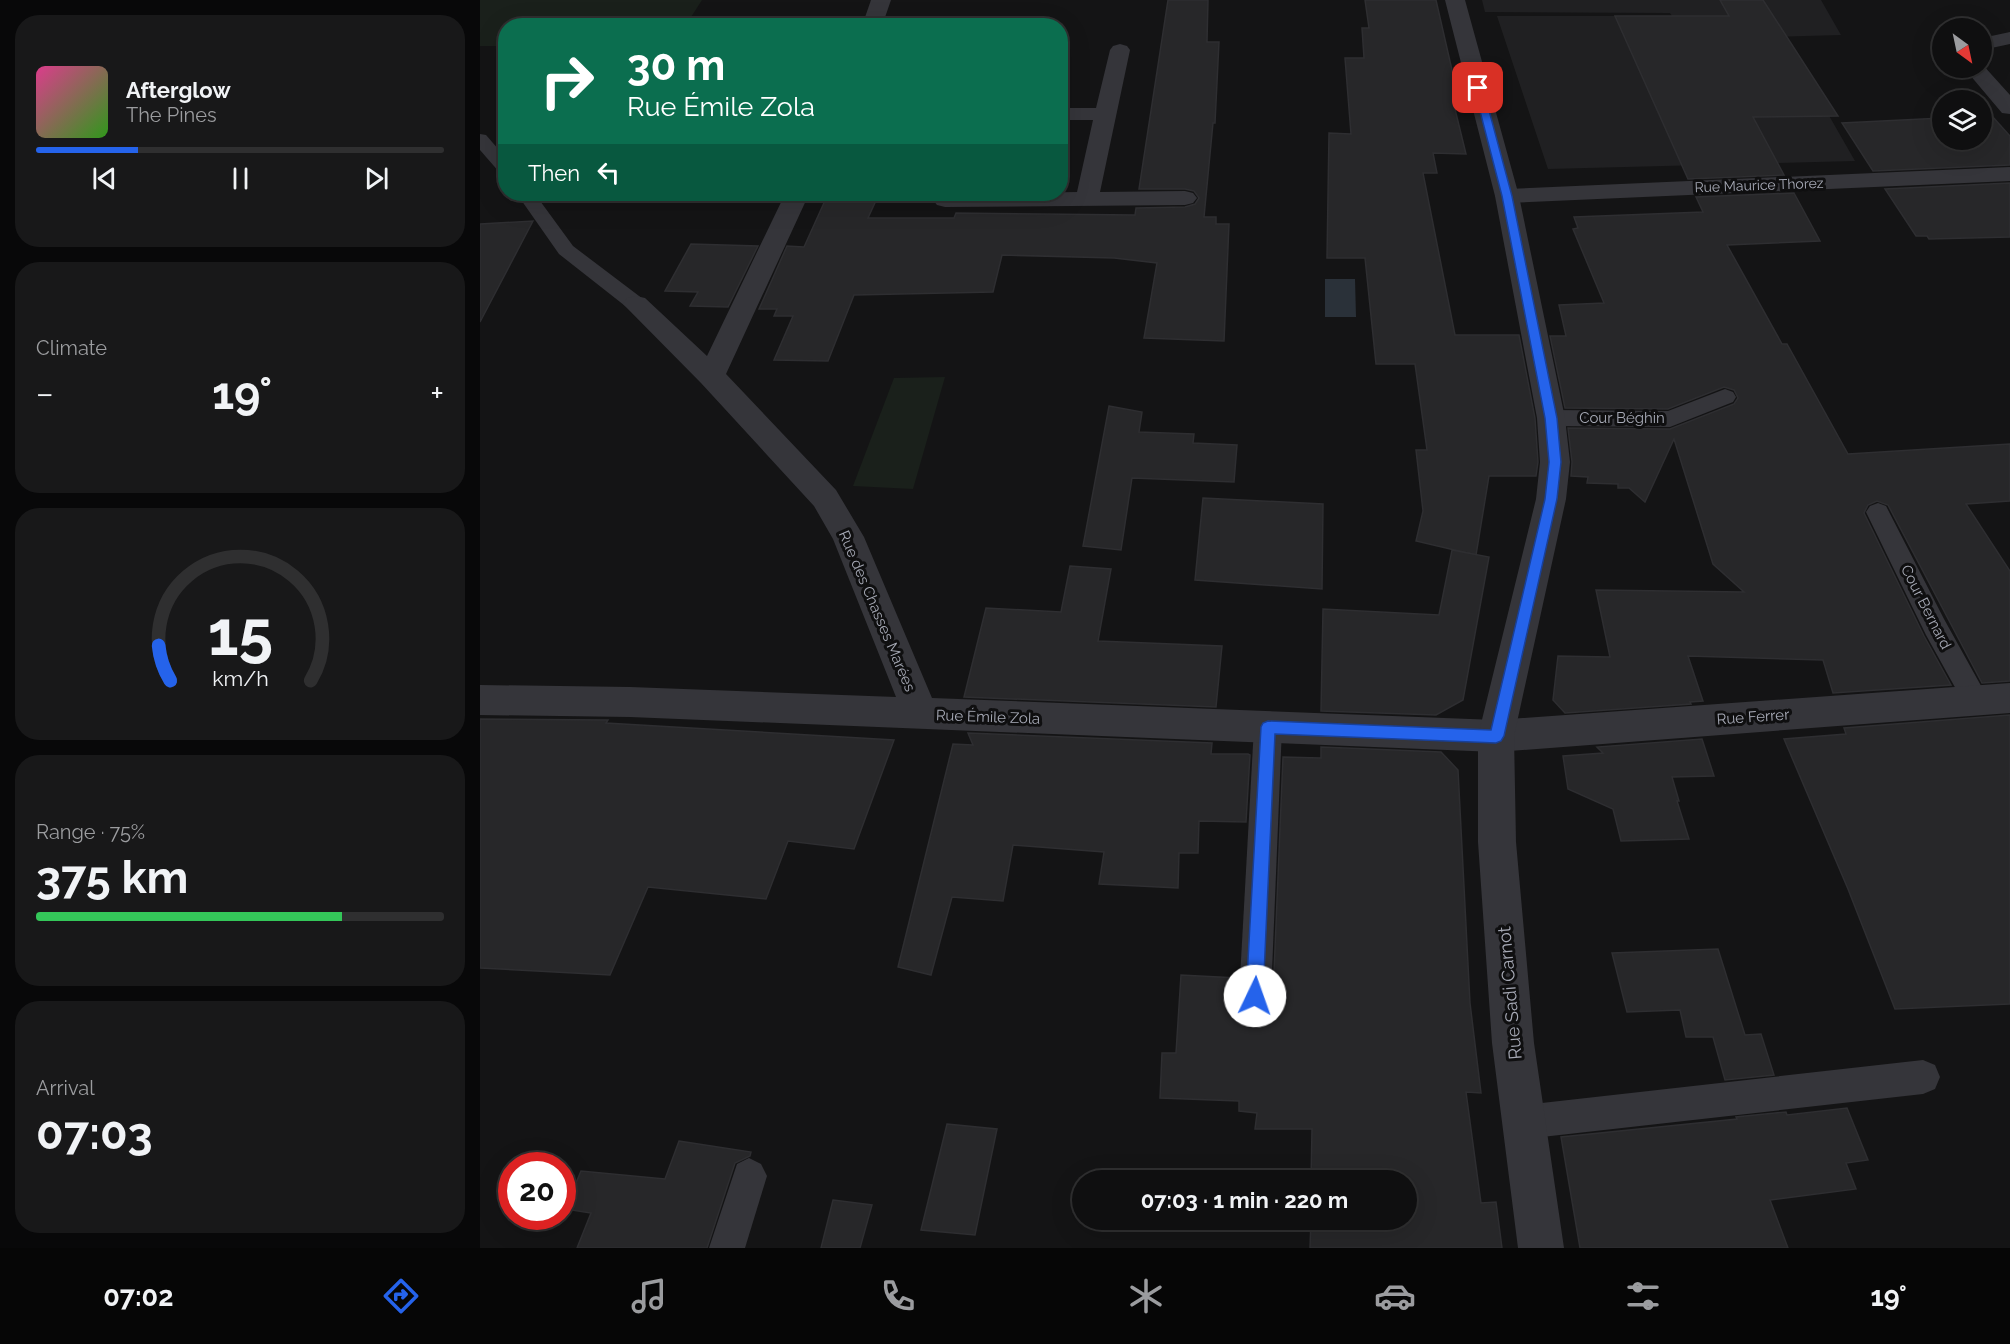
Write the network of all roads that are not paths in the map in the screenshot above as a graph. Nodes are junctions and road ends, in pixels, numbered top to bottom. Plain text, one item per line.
1 (881, 0) edge
2 (1455, 0) edge
3 (875, 18) edge
4 (2010, 38) edge
5 (1992, 42) edge
6 (1120, 50) dead end
7 (1983, 78) edge
8 (2010, 108) edge
9 (1068, 114) edge
10 (1105, 114) junction
11 (480, 139) edge
12 (498, 159) edge
13 (2010, 174) edge
14 (1507, 196) junction
15 (1068, 198) edge
16 (1087, 198) junction
17 (1185, 198) dead end
18 (531, 201) edge
19 (794, 201) edge
20 (636, 304) joint
21 (711, 376) junction
22 (1725, 397) dead end
23 (1551, 418) junction
24 (1878, 512) dead end
25 (2010, 698) edge
26 (480, 700) edge
27 (1976, 701) junction
28 (921, 715) junction
29 (1268, 727) junction
30 (1496, 736) junction
31 (1255, 996) dead end
32 (1923, 1077) dead end
33 (1524, 1122) junction
34 (749, 1176) dead end
35 (727, 1248) edge
36 (1541, 1248) edge

1 - 3 street
2 - 14 street, Rue Sadi Carnot
4 - 5 street
6 - 10 street
7 - 8 street
9 - 10 street
10 - 16 street
11 - 12 lane
13 - 14 street, Rue Maurice Thorez
14 - 23 street, Rue Sadi Carnot
15 - 16 street
16 - 17 street
18 - 20 lane
19 - 21 street
20 - 21 street, Rue des Chasses Marées
21 - 28 street, Rue des Chasses Marées
22 - 23 lane, Cour Béghin
23 - 30 street, Rue Sadi Carnot
24 - 27 lane, Cour Bernard
25 - 27 street, Rue Ferrer
26 - 28 street, Rue Émile Zola
27 - 30 street, Rue Ferrer
28 - 29 street, Rue Émile Zola
29 - 30 street, Rue Émile Zola
29 - 31 lane
30 - 33 street, Rue Sadi Carnot
32 - 33 lane
33 - 36 street, Rue Sadi Carnot
34 - 35 lane

